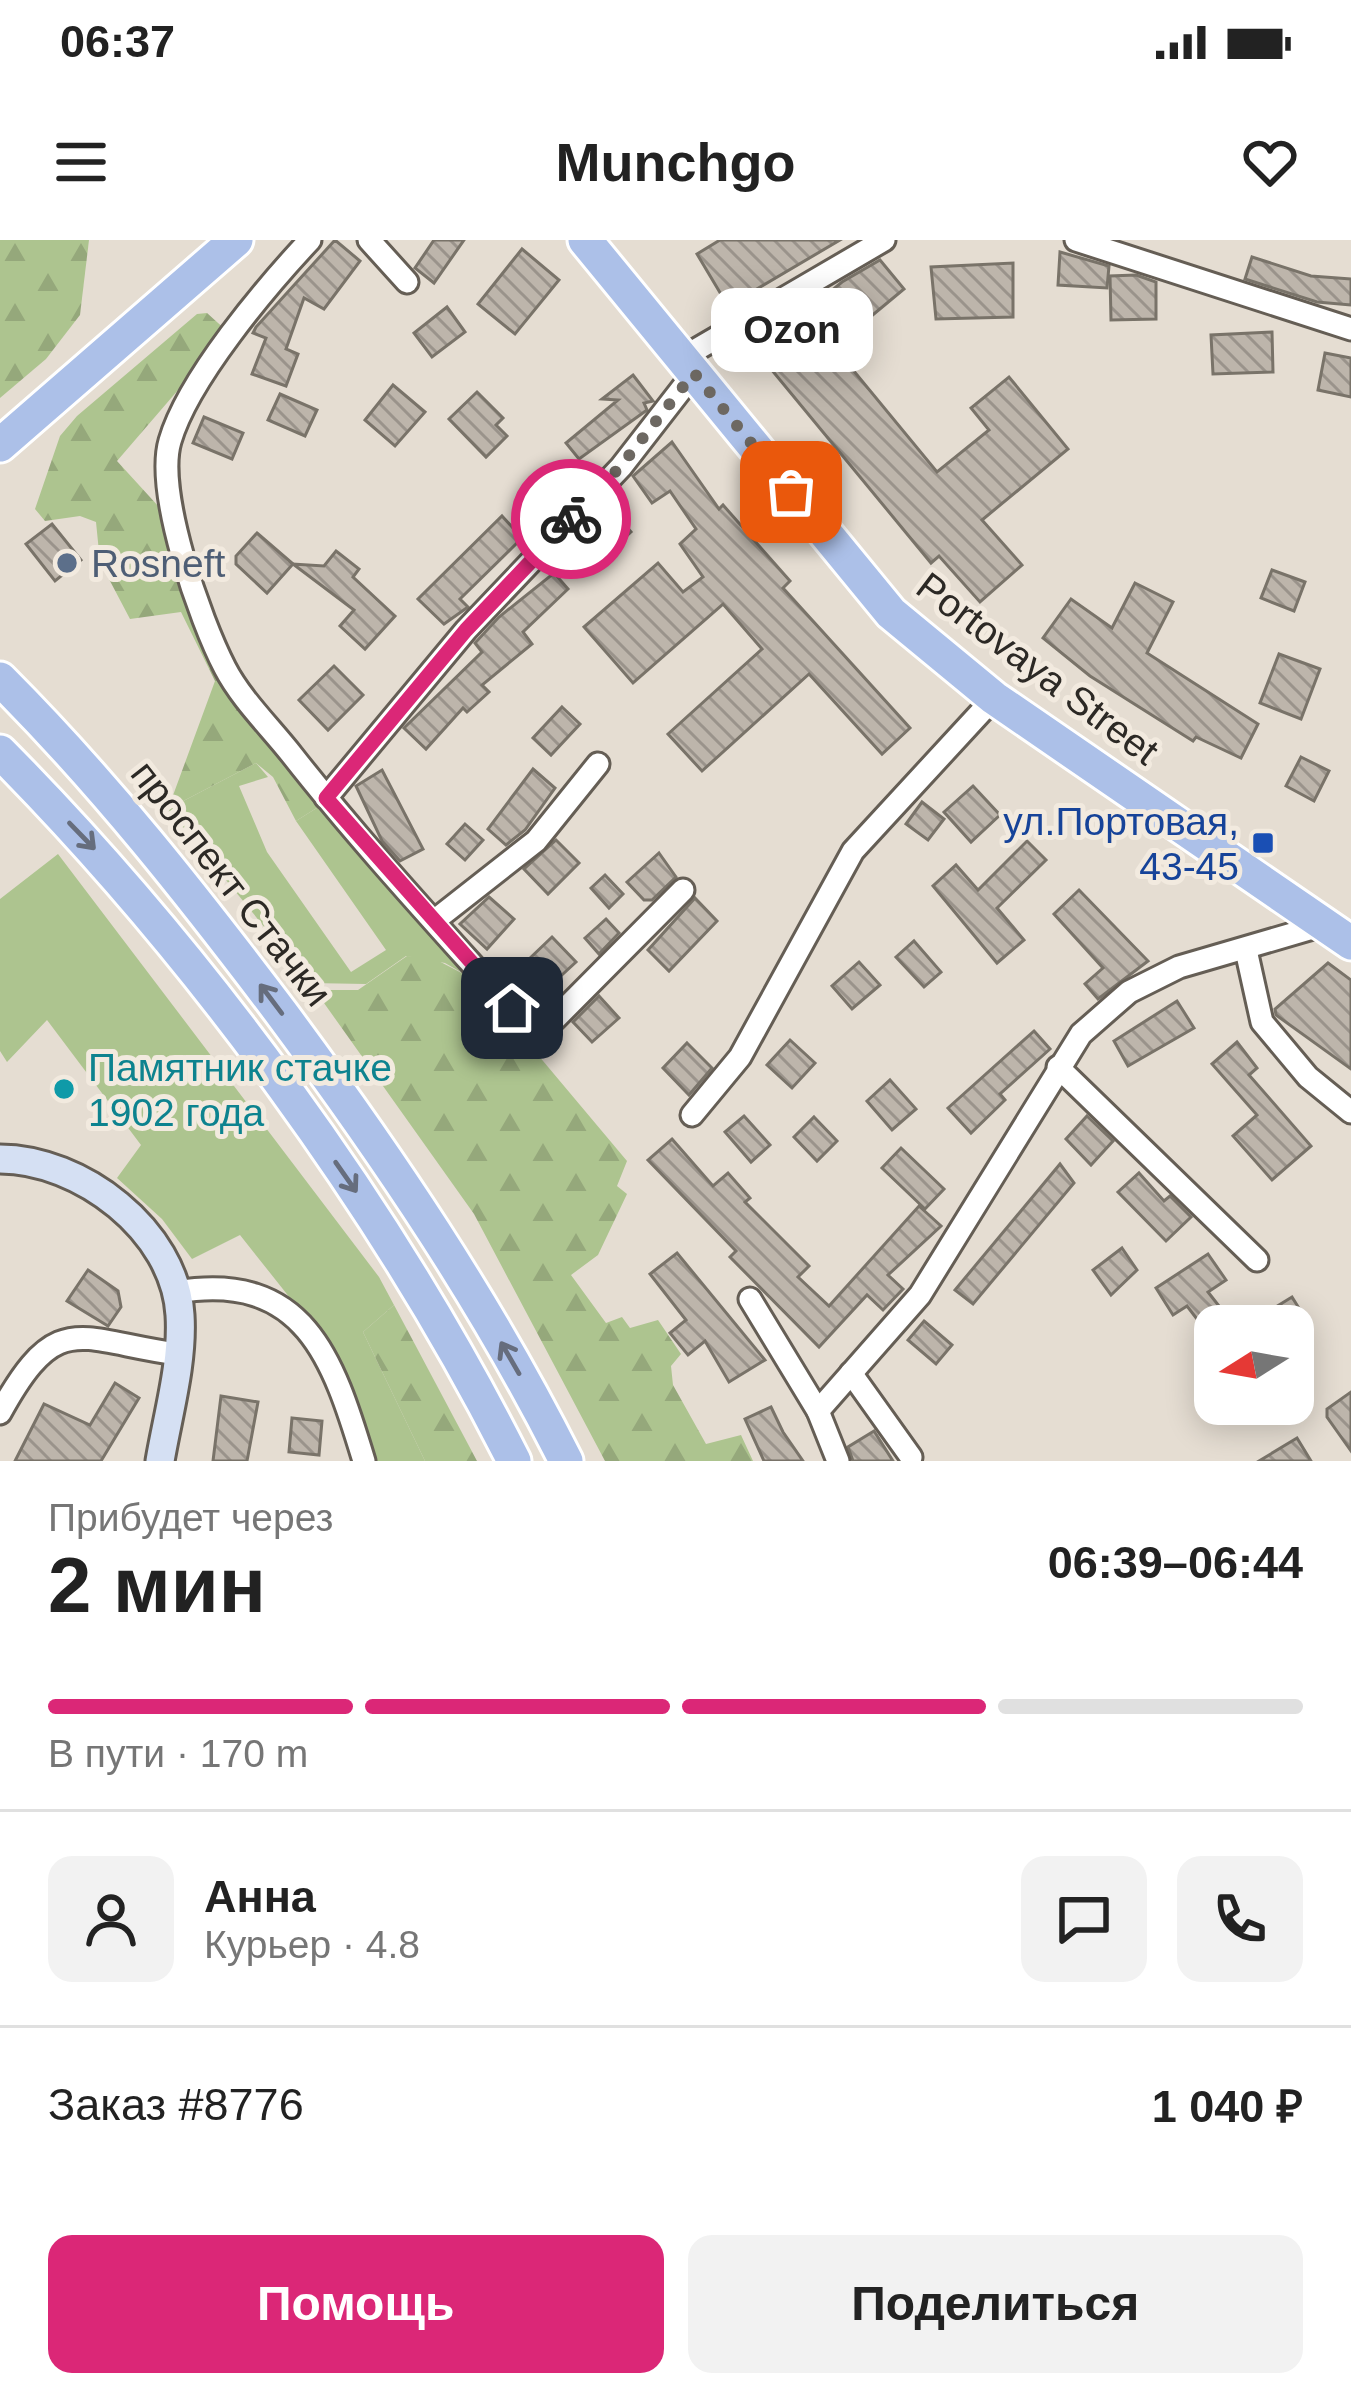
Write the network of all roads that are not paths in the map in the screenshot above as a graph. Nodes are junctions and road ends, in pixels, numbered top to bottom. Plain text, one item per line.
1 (236, 240) edge
2 (310, 240) edge
3 (369, 240) edge
4 (585, 240) edge
5 (884, 240) edge
6 (1076, 240) edge
7 (407, 282) dead end
8 (1351, 329) edge
9 (688, 365) junction
10 (0, 446) edge
11 (0, 679) edge
12 (994, 698) junction
13 (0, 752) edge
14 (598, 764) dead end
15 (0, 782) edge
16 (37, 789) junction
17 (326, 798) junction
18 (683, 890) dead end
19 (434, 921) junction
20 (1337, 934) edge
21 (1246, 950) junction
22 (1058, 1067) junction
23 (1351, 1112) edge
24 (692, 1115) dead end
25 (0, 1159) edge
26 (1257, 1260) dead end
27 (177, 1292) junction
28 (749, 1299) dead end
29 (178, 1354) junction
30 (851, 1373) junction
31 (818, 1411) junction
32 (0, 1413) edge
33 (911, 1457) dead end
34 (160, 1461) edge
35 (364, 1461) edge
36 (514, 1461) edge
37 (566, 1461) edge
38 (838, 1461) edge

1 - 10 main road
2 - 17 street
3 - 7 street
4 - 9 main road, Portovaya Street
5 - 9 street
6 - 8 street
9 - 12 main road, Portovaya Street
9 - 17 street
37 -> 11 main road, проспект Стачки
12 - 20 main road, Portovaya Street
12 - 24 street
13 - 16 main road
14 - 19 street
15 - 16 main road
16 -> 36 main road
17 - 19 street
18 - 19 street
20 - 21 street
21 - 22 street
21 - 23 street
22 - 26 street
22 - 30 street
25 - 27 main road
27 - 29 main road
27 - 35 street
28 - 31 street
29 - 32 street
29 - 34 main road
30 - 31 street
30 - 33 street
31 - 38 street

